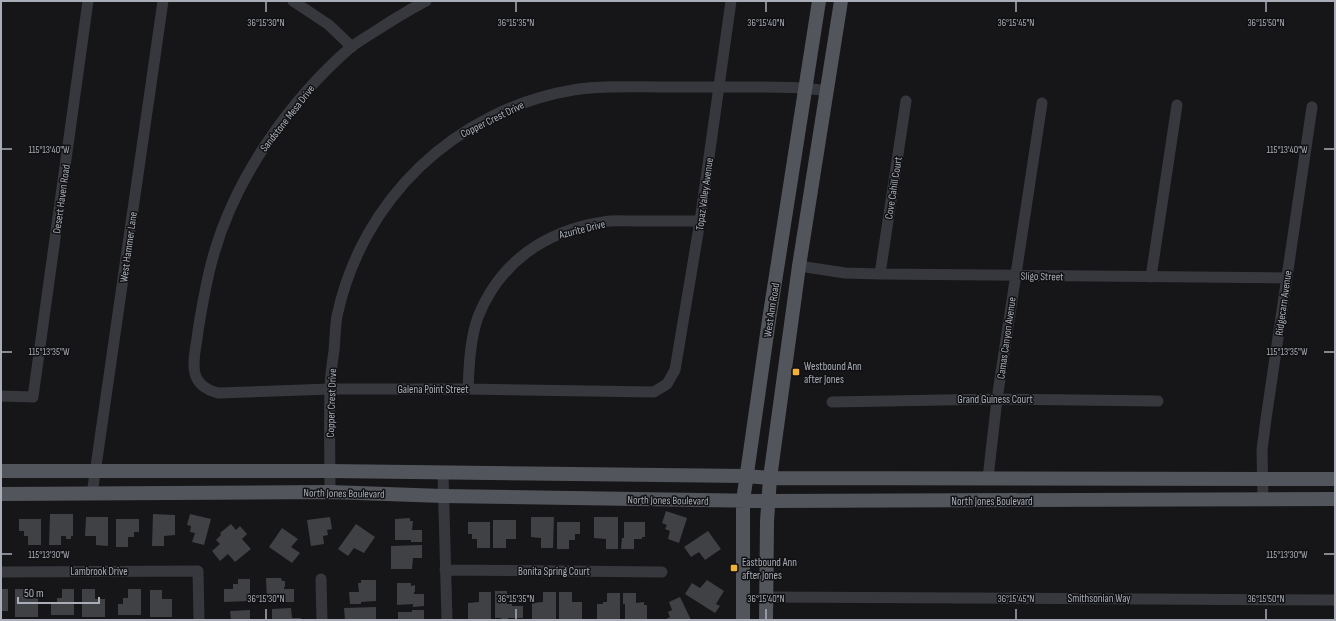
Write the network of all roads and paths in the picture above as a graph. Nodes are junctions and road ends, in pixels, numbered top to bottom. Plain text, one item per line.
1 (88, 1) edge
2 (163, 1) edge
3 (293, 1) edge
4 (426, 1) edge
5 (731, 1) edge
6 (819, 1) edge
7 (841, 1) edge
8 (352, 47) junction
9 (718, 86) junction
10 (806, 87) junction
11 (827, 91) junction
12 (906, 101) dead end
13 (1042, 103) dead end
14 (1177, 105) dead end
15 (1312, 107) dead end
16 (788, 201) junction
17 (700, 221) junction
18 (799, 266) junction
19 (880, 274) junction
20 (1015, 276) junction
21 (1151, 277) junction
22 (1286, 278) junction
23 (200, 384) joint
24 (667, 384) joint
25 (330, 389) junction
26 (468, 389) junction
27 (1, 396) edge
28 (997, 399) junction
29 (1158, 401) dead end
30 (832, 402) dead end
31 (1, 471) edge
32 (330, 471) junction
33 (95, 472) junction
34 (443, 473) junction
35 (746, 476) junction
36 (770, 478) junction
37 (988, 478) junction
38 (1262, 478) junction
39 (1335, 479) edge
40 (330, 492) junction
41 (1, 494) edge
42 (92, 494) junction
43 (443, 496) junction
44 (1263, 500) junction
45 (1335, 500) edge
46 (743, 501) junction
47 (768, 501) junction
48 (445, 570) junction
49 (1, 572) edge
50 (662, 572) dead end
51 (321, 579) dead end
52 (766, 597) junction
53 (1335, 600) edge
54 (199, 620) edge
55 (322, 620) edge
56 (447, 620) edge
57 (743, 620) edge
58 (766, 620) edge

1 - 27 street, Desert Haven Road
2 - 33 street, West Hammer Lane
3 - 8 street
4 - 8 street, Sandstone Mesa Drive
5 - 9 street, Topaz Valley Avenue
6 - 10 main road, West Ann Road
7 - 11 main road, West Ann Road
8 - 23 street, Sandstone Mesa Drive
9 - 10 street, Copper Crest Drive
9 - 17 street, Topaz Valley Avenue
9 - 25 street, Copper Crest Drive
10 - 11 street, Copper Crest Drive
10 - 16 main road, West Ann Road
11 - 18 main road, West Ann Road
12 - 19 street, Cove Cahill Court
13 - 20 street, Camas Canyon Avenue
14 - 21 street
15 - 22 street, Ridgecarn Avenue
16 - 18 main road
16 - 35 main road, West Ann Road
17 - 24 street, Topaz Valley Avenue
17 - 26 street, Azurite Drive
18 - 19 street, Sligo Street
18 - 36 main road, West Ann Road
19 - 20 street, Sligo Street
20 - 21 street, Sligo Street
20 - 28 street, Camas Canyon Avenue
21 - 22 street, Sligo Street
22 - 38 street, Ridgecarn Avenue
23 - 25 street, Galena Point Street
24 - 26 street, Galena Point Street
25 - 26 street, Galena Point Street
25 - 32 street, Copper Crest Drive
28 - 29 street, Grand Guiness Court
28 - 30 street, Grand Guiness Court
28 - 37 street, Camas Canyon Avenue
31 - 33 main road, North Jones Boulevard
32 - 33 main road, North Jones Boulevard
32 - 34 main road, North Jones Boulevard
32 - 40 street, Copper Crest Drive
33 - 42 street, West Hammer Lane
34 - 35 main road, North Jones Boulevard
34 - 43 street
35 - 36 main road, North Jones Boulevard
35 - 46 main road, West Ann Road
36 - 37 main road, North Jones Boulevard
36 - 47 main road, West Ann Road
37 - 38 main road, North Jones Boulevard
38 - 39 main road, North Jones Boulevard
38 - 44 street, Ridgecarn Avenue
40 - 42 main road, North Jones Boulevard
40 - 43 main road, North Jones Boulevard
41 - 42 main road, North Jones Boulevard
43 - 46 main road, North Jones Boulevard
43 - 48 street
44 - 45 main road, North Jones Boulevard
44 - 47 main road, North Jones Boulevard
46 - 47 main road, North Jones Boulevard
46 - 57 main road, West Ann Road
47 - 52 main road, West Ann Road
48 - 50 street, Bonita Spring Court
48 - 56 street
49 - 54 street, Lambrook Drive
51 - 55 street
52 - 53 street, Smithsonian Way
52 - 58 main road, West Ann Road

